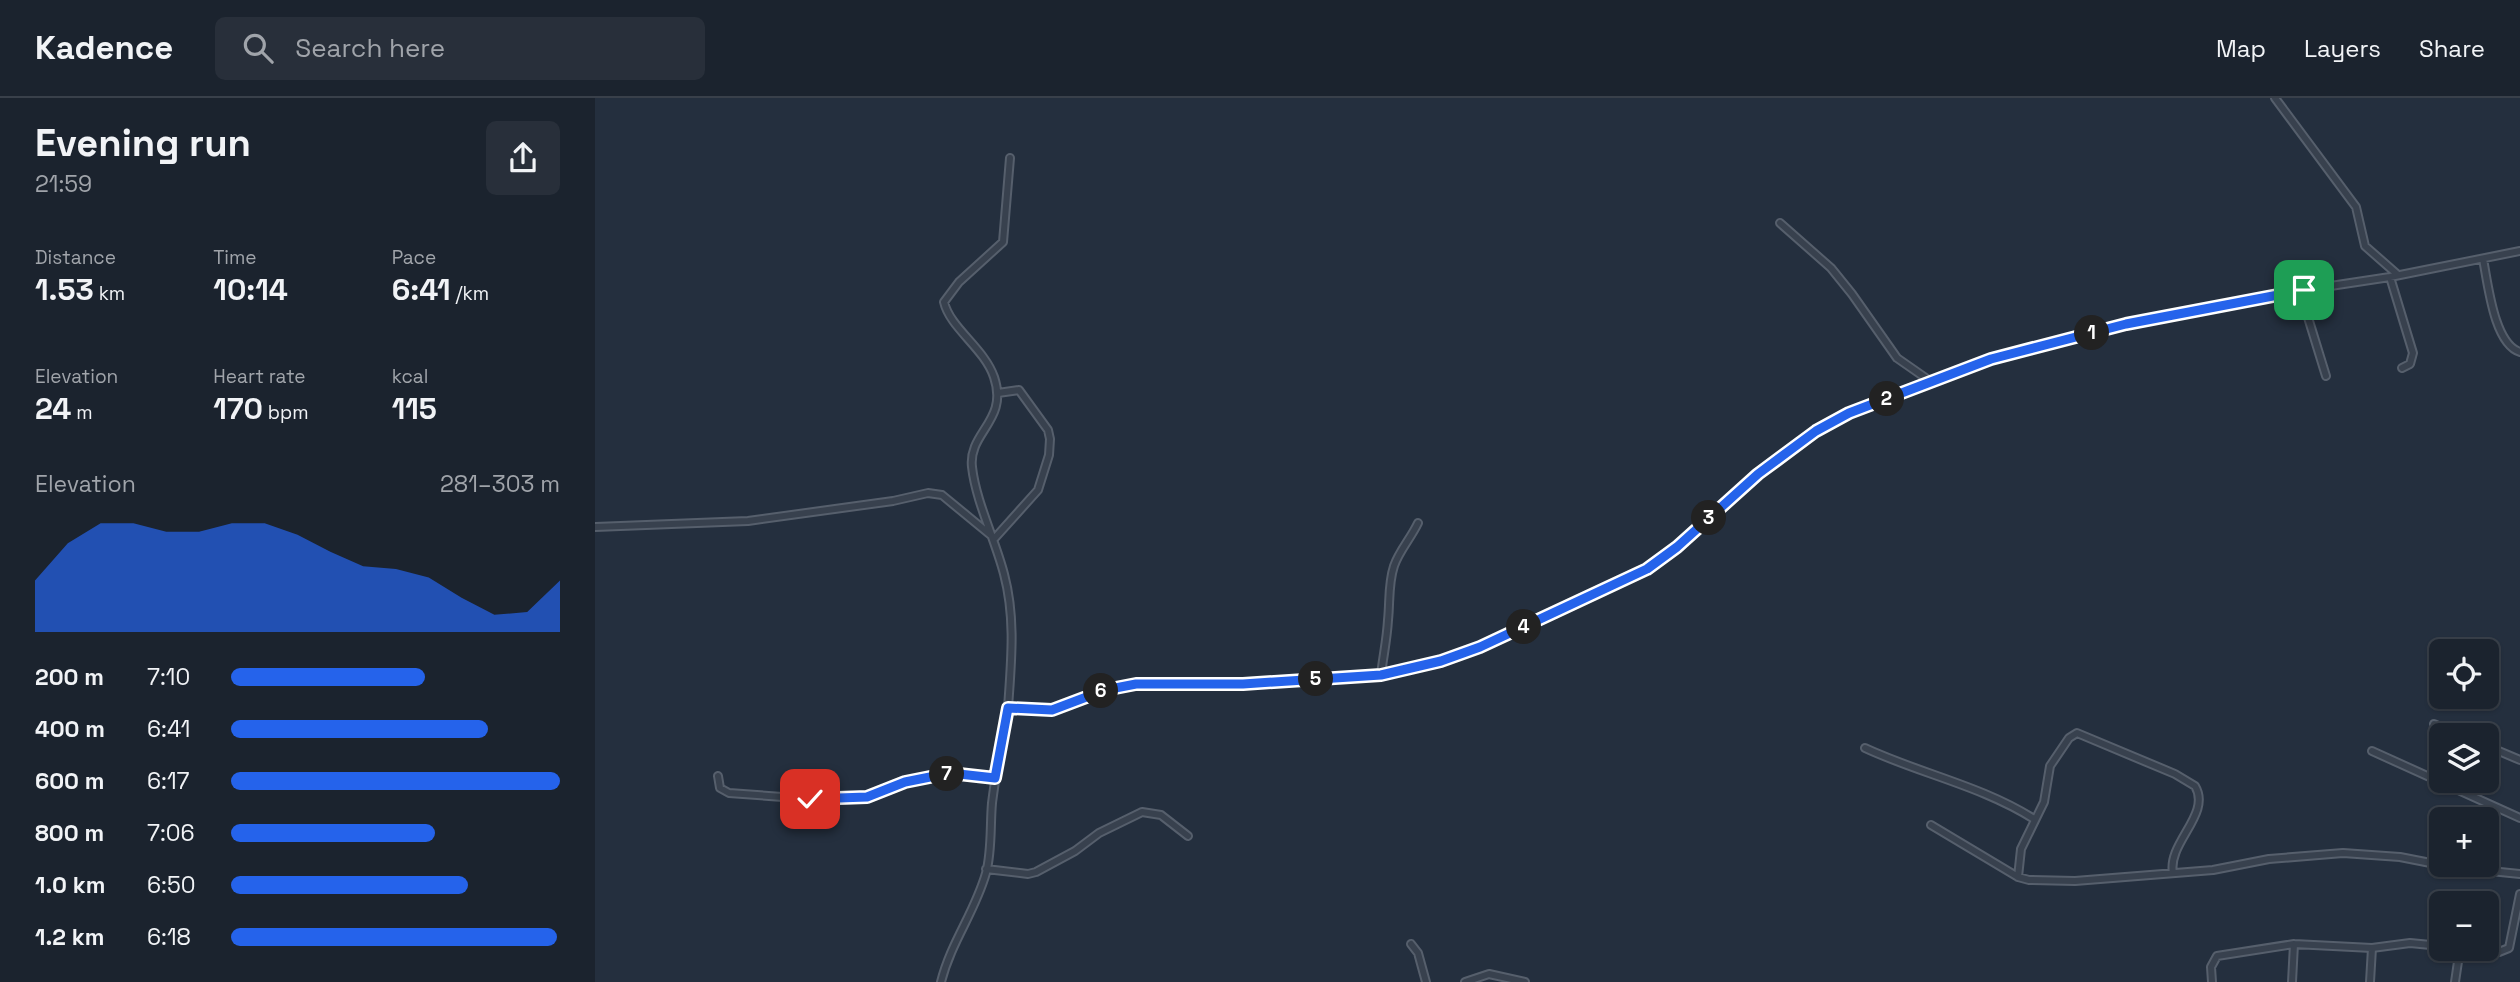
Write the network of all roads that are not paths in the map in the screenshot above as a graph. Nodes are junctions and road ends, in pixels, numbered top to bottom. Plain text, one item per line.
1 (2275, 98) edge
2 (1010, 158) dead end
3 (1780, 223) dead end
4 (2520, 251) edge
5 (2483, 259) junction
6 (2398, 275) junction
7 (2390, 277) junction
8 (2304, 290) junction
9 (2520, 352) edge
10 (2402, 368) dead end
11 (2326, 376) dead end
12 (1930, 381) junction
13 (998, 393) junction
14 (1418, 523) dead end
15 (595, 527) edge
16 (994, 538) junction
17 (1381, 675) junction
18 (1008, 708) junction
19 (1865, 748) dead end
20 (2372, 751) dead end
21 (2499, 751) edge
22 (2520, 760) edge
23 (719, 776) dead end
24 (995, 778) junction
25 (2520, 818) edge
26 (2034, 819) junction
27 (1931, 825) dead end
28 (1188, 836) dead end
29 (986, 870) junction
30 (2173, 873) junction
31 (2520, 874) edge
32 (2018, 877) junction
33 (2520, 894) edge
34 (1411, 944) dead end
35 (2294, 944) junction
36 (2429, 945) edge
37 (2372, 948) junction
38 (2499, 952) edge
39 (2459, 961) edge
40 (941, 982) edge
41 (1426, 982) edge
42 (1465, 982) edge
43 (1525, 982) edge
44 (2212, 982) edge
45 (2292, 982) edge
46 (2370, 982) edge
47 (2455, 982) edge

1 - 6 street
2 - 13 street
3 - 12 street
4 - 5 street
5 - 6 street
5 - 9 street
6 - 7 street
7 - 8 street
7 - 10 street
8 - 11 street
8 - 12 street
12 - 17 street
13 - 16 street
13 - 16 street
14 - 17 street
15 - 16 street
16 - 18 street
17 - 18 street
18 - 24 street
19 - 26 street
20 - 25 street
21 - 22 street
23 - 24 street
24 - 29 street
26 - 30 street
26 - 32 street
27 - 32 street
28 - 29 street
29 - 40 street
30 - 31 street
30 - 32 street
33 - 38 street
34 - 41 street
35 - 37 street
35 - 44 street
35 - 45 street
36 - 37 street
37 - 46 street
39 - 47 street
42 - 43 street

